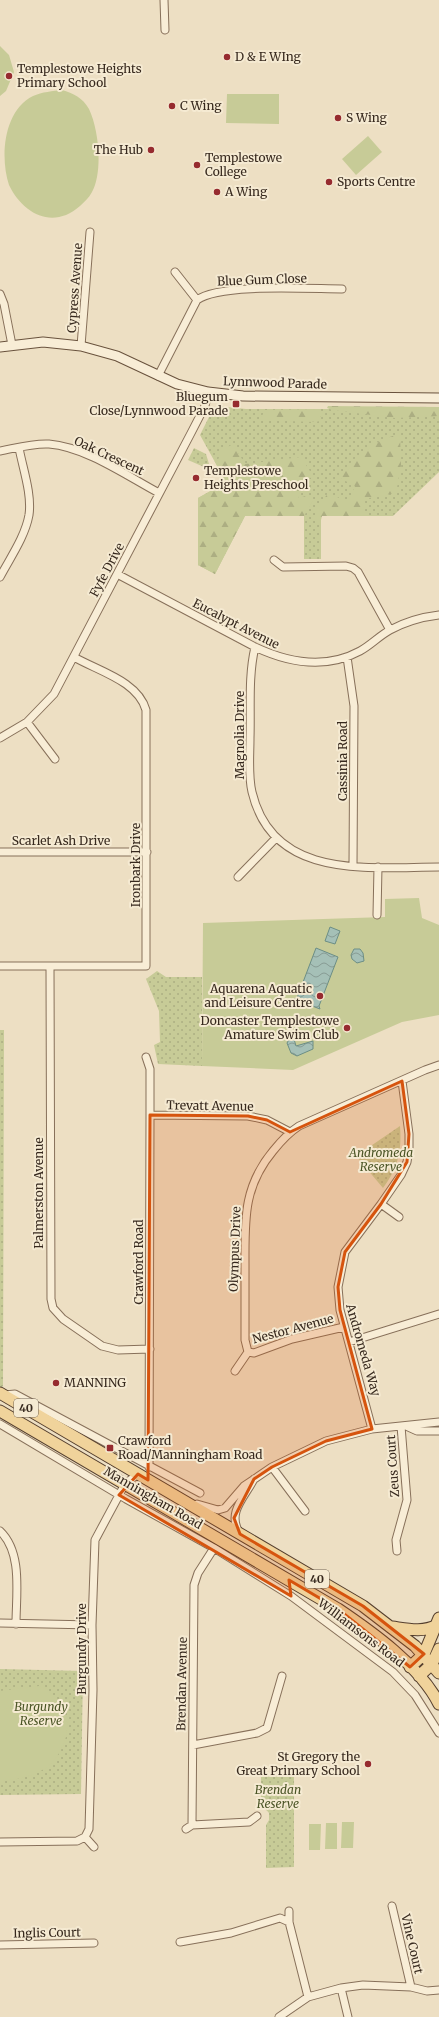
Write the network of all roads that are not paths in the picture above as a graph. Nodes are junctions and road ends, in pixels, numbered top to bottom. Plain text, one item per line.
1 (164, 0) edge
2 (165, 30) dead end
3 (90, 232) dead end
4 (175, 272) dead end
5 (342, 289) dead end
6 (0, 294) edge
7 (197, 300) junction
8 (12, 345) junction
9 (81, 346) junction
10 (0, 347) edge
11 (158, 376) junction
12 (208, 392) junction
13 (439, 398) edge
14 (19, 448) junction
15 (0, 451) edge
16 (159, 493) junction
17 (274, 560) dead end
18 (117, 574) junction
19 (0, 577) edge
20 (439, 615) edge
21 (390, 630) junction
22 (255, 647) junction
23 (74, 657) junction
24 (347, 657) junction
25 (27, 722) junction
26 (0, 738) edge
27 (55, 759) dead end
28 (276, 838) junction
29 (0, 852) edge
30 (147, 852) junction
31 (353, 866) junction
32 (378, 867) junction
33 (439, 867) edge
34 (238, 876) dead end
35 (377, 914) dead end
36 (0, 966) edge
37 (50, 967) junction
38 (146, 1057) dead end
39 (439, 1065) edge
40 (402, 1081) junction
41 (150, 1115) junction
42 (290, 1132) junction
43 (381, 1204) junction
44 (399, 1217) dead end
45 (439, 1314) edge
46 (344, 1327) junction
47 (349, 1342) junction
48 (150, 1349) junction
49 (248, 1352) junction
50 (236, 1372) dead end
51 (2, 1394) edge
52 (0, 1411) edge
53 (439, 1422) edge
54 (0, 1424) edge
55 (403, 1426) junction
56 (372, 1429) junction
57 (439, 1431) edge
58 (149, 1467) junction
59 (272, 1467) junction
60 (161, 1473) junction
61 (138, 1474) junction
62 (254, 1479) junction
63 (125, 1484) junction
64 (163, 1489) junction
65 (200, 1493) dead end
66 (119, 1495) junction
67 (178, 1497) junction
68 (305, 1511) dead end
69 (217, 1520) junction
70 (0, 1531) edge
71 (208, 1533) junction
72 (240, 1534) junction
73 (214, 1548) junction
74 (397, 1551) dead end
75 (289, 1580) junction
76 (308, 1592) junction
77 (291, 1596) junction
78 (438, 1621) edge
79 (0, 1624) edge
80 (16, 1624) junction
81 (92, 1625) junction
82 (391, 1627) junction
83 (439, 1650) edge
84 (424, 1654) junction
85 (410, 1667) junction
86 (436, 1669) edge
87 (282, 1676) dead end
88 (419, 1676) junction
89 (439, 1704) edge
90 (439, 1733) edge
91 (193, 1745) junction
92 (257, 1816) dead end
93 (85, 1837) junction
94 (0, 1842) edge
95 (94, 1847) dead end
96 (392, 1906) dead end
97 (289, 1911) dead end
98 (289, 1922) junction
99 (180, 1942) dead end
100 (94, 1943) dead end
101 (0, 1945) edge
102 (410, 1987) junction
103 (341, 1988) junction
104 (439, 1990) edge
105 (308, 1997) junction
106 (279, 2017) edge
107 (348, 2017) edge

1 - 2 street
3 - 9 street, Cypress Avenue
4 - 7 street
5 - 7 street, Blue Gum Close
6 - 8 street
7 - 11 street
8 - 9 main road, Lynnwood Parade
8 - 10 main road, Lynnwood Parade
9 - 11 main road, Lynnwood Parade
11 - 12 main road, Lynnwood Parade
12 - 13 main road, Lynnwood Parade
12 - 16 street, Fyfe Drive
14 - 15 street, Oak Crescent
14 - 16 street, Oak Crescent
14 - 19 street
16 - 18 street, Fyfe Drive
17 - 21 street
18 - 22 street, Eucalypt Avenue
18 - 23 street, Fyfe Drive
20 - 21 street, Eucalypt Avenue
21 - 24 street, Eucalypt Avenue
22 - 24 street, Eucalypt Avenue
22 - 28 street, Magnolia Drive
23 - 25 street, Fyfe Drive
23 - 30 street, Ironbark Drive
24 - 31 street, Cassinia Road
25 - 26 street, Fyfe Drive
25 - 27 street
28 - 31 street, Magnolia Drive
28 - 34 street
29 - 30 street, Scarlet Ash Drive
30 - 37 street, Ironbark Drive
31 - 32 street, Magnolia Drive
32 - 33 street, Magnolia Drive
32 - 35 street
36 - 37 street, Ironbark Drive
37 - 48 street, Palmerston Avenue
38 - 41 street, Crawford Road
39 - 40 street, Olympus Drive
40 - 42 street, Olympus Drive
40 - 43 street, Andromeda Way
41 - 42 street, Trevatt Avenue
41 - 48 street, Crawford Road
42 - 49 street, Olympus Drive
43 - 44 street
43 - 46 street, Andromeda Way
45 - 47 street
46 - 47 street, Andromeda Way
46 - 49 street, Nestor Avenue
47 - 56 street, Andromeda Way
48 - 58 street, Crawford Road
49 - 50 street
51 - 58 street, Manningham Road
51 - 61 main road, Manningham Road / 40
52 - 63 main road, Manningham Road / 40
53 - 55 street
54 - 66 street, Manningham Road
55 - 56 street
55 - 57 street
55 - 74 street, Zeus Court
56 - 59 street
58 - 60 street, Manningham Road
59 - 62 street
59 - 68 street
60 - 64 street, Manningham Road
60 - 65 street, Manningham Road
61 - 63 street, Burgundy Drive
61 - 64 main road, Manningham Road / 40
62 - 67 street
62 - 72 street
63 - 66 street, Burgundy Drive
63 - 71 main road, Manningham Road / 40
64 - 67 main road, Manningham Road / 40
66 - 73 street, Manningham Road
66 - 81 street, Burgundy Drive
67 - 69 main road, Manningham Road / 40
69 - 71 main road
69 - 72 main road, Manningham Road / 40
70 - 80 street
71 - 75 main road, Manningham Road / 40
72 - 82 main road, Manningham Road / 40
73 - 77 street, Manningham Road
73 - 91 street, Brendan Avenue
75 - 76 main road, Manningham Road / 40
75 - 77 street
76 - 77 street
76 - 85 main road, Manningham Road / 40
77 - 90 street, Williamsons Road
78 - 82 main road
78 - 84 main road, Williamsons Road
79 - 80 street
80 - 81 street
81 - 93 street, Burgundy Drive
82 - 84 main road, Manningham Road / 40
83 - 86 main road
84 - 85 main road
84 - 86 main road, Manningham Road / 40
85 - 88 main road, Manningham Road / 40
86 - 88 main road
87 - 91 street
88 - 89 main road, Manningham Road / 40
91 - 92 street, Brendan Avenue
93 - 94 street
93 - 95 street
96 - 102 street, Vine Court
97 - 98 street
98 - 99 street
98 - 105 street
100 - 101 street, Inglis Court
102 - 103 street
102 - 104 street
103 - 105 street
103 - 107 street
105 - 106 street

